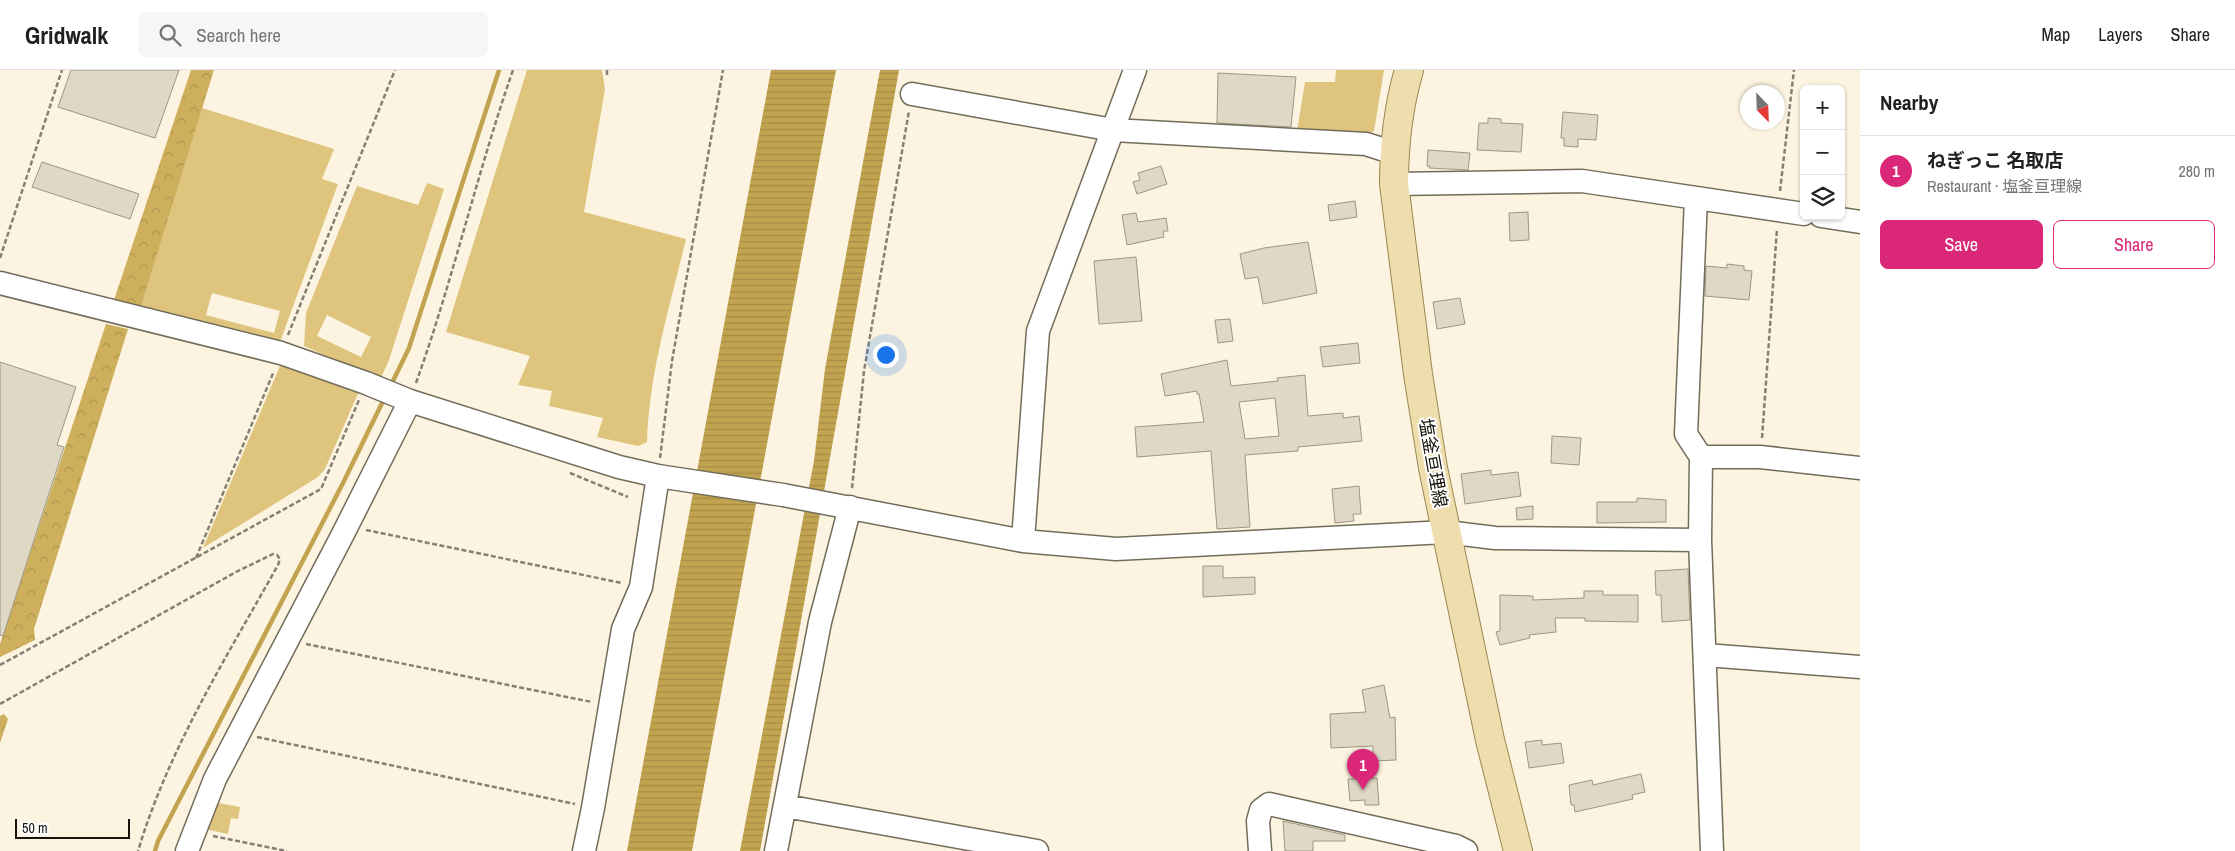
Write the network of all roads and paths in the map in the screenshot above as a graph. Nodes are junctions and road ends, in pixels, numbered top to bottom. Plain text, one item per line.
1 (62, 70) edge
2 (395, 70) edge
3 (513, 70) edge
4 (607, 70) edge
5 (723, 70) edge
6 (1135, 70) edge
7 (1409, 70) edge
8 (1794, 70) edge
9 (608, 77) dead end
10 (912, 94) joint
11 (1113, 130) junction
12 (1394, 153) junction
13 (1394, 184) junction
14 (1696, 198) junction
15 (1778, 210) junction
16 (1800, 213) edge
17 (1845, 220) edge
18 (1860, 222) edge
19 (0, 258) edge
20 (0, 283) edge
21 (281, 353) junction
22 (370, 384) junction
23 (406, 399) junction
24 (1700, 457) junction
25 (1760, 457) junction
26 (1860, 468) edge
27 (669, 478) junction
28 (847, 506) junction
29 (347, 526) junction
30 (1446, 532) junction
31 (1700, 540) junction
32 (1023, 541) junction
33 (196, 558) junction
34 (641, 587) junction
35 (288, 641) junction
36 (1706, 655) junction
37 (0, 665) edge
38 (1860, 667) edge
39 (0, 704) edge
40 (610, 704) junction
41 (239, 734) junction
42 (785, 806) junction
43 (593, 808) junction
44 (190, 841) edge
45 (138, 851) edge
46 (287, 851) edge
47 (584, 851) edge
48 (776, 851) edge
49 (1037, 851) edge
50 (1260, 851) edge
51 (1466, 851) edge
52 (1518, 851) edge
53 (1712, 851) edge

1 - 19 path
2 - 21 path
3 - 23 path
4 - 9 path
5 - 27 path
6 - 11 street
7 - 12 main road, 塩釜亘理線
8 - 15 path
10 - 11 street
10 - 28 path
11 - 12 street
11 - 32 street
12 - 13 main road, 塩釜亘理線
13 - 14 street
13 - 30 main road, 塩釜亘理線
14 - 15 street
14 - 24 street
15 - 16 street
15 - 25 path
17 - 18 street
20 - 21 street
21 - 22 street
21 - 33 path
22 - 23 street
22 - 33 path
23 - 27 street
23 - 29 street
24 - 25 street
24 - 31 street
25 - 26 street
27 - 28 street
27 - 34 street
28 - 32 street
28 - 42 street
29 - 34 path
29 - 35 street
30 - 31 street
30 - 32 street
30 - 52 main road, 塩釜亘理線
31 - 36 street
33 - 37 path
34 - 40 street
35 - 40 path
35 - 41 street
36 - 38 street
36 - 53 street
39 - 45 path
40 - 43 street
41 - 43 path
41 - 44 street
42 - 48 street
42 - 49 street
43 - 47 street
44 - 46 path
50 - 51 street

